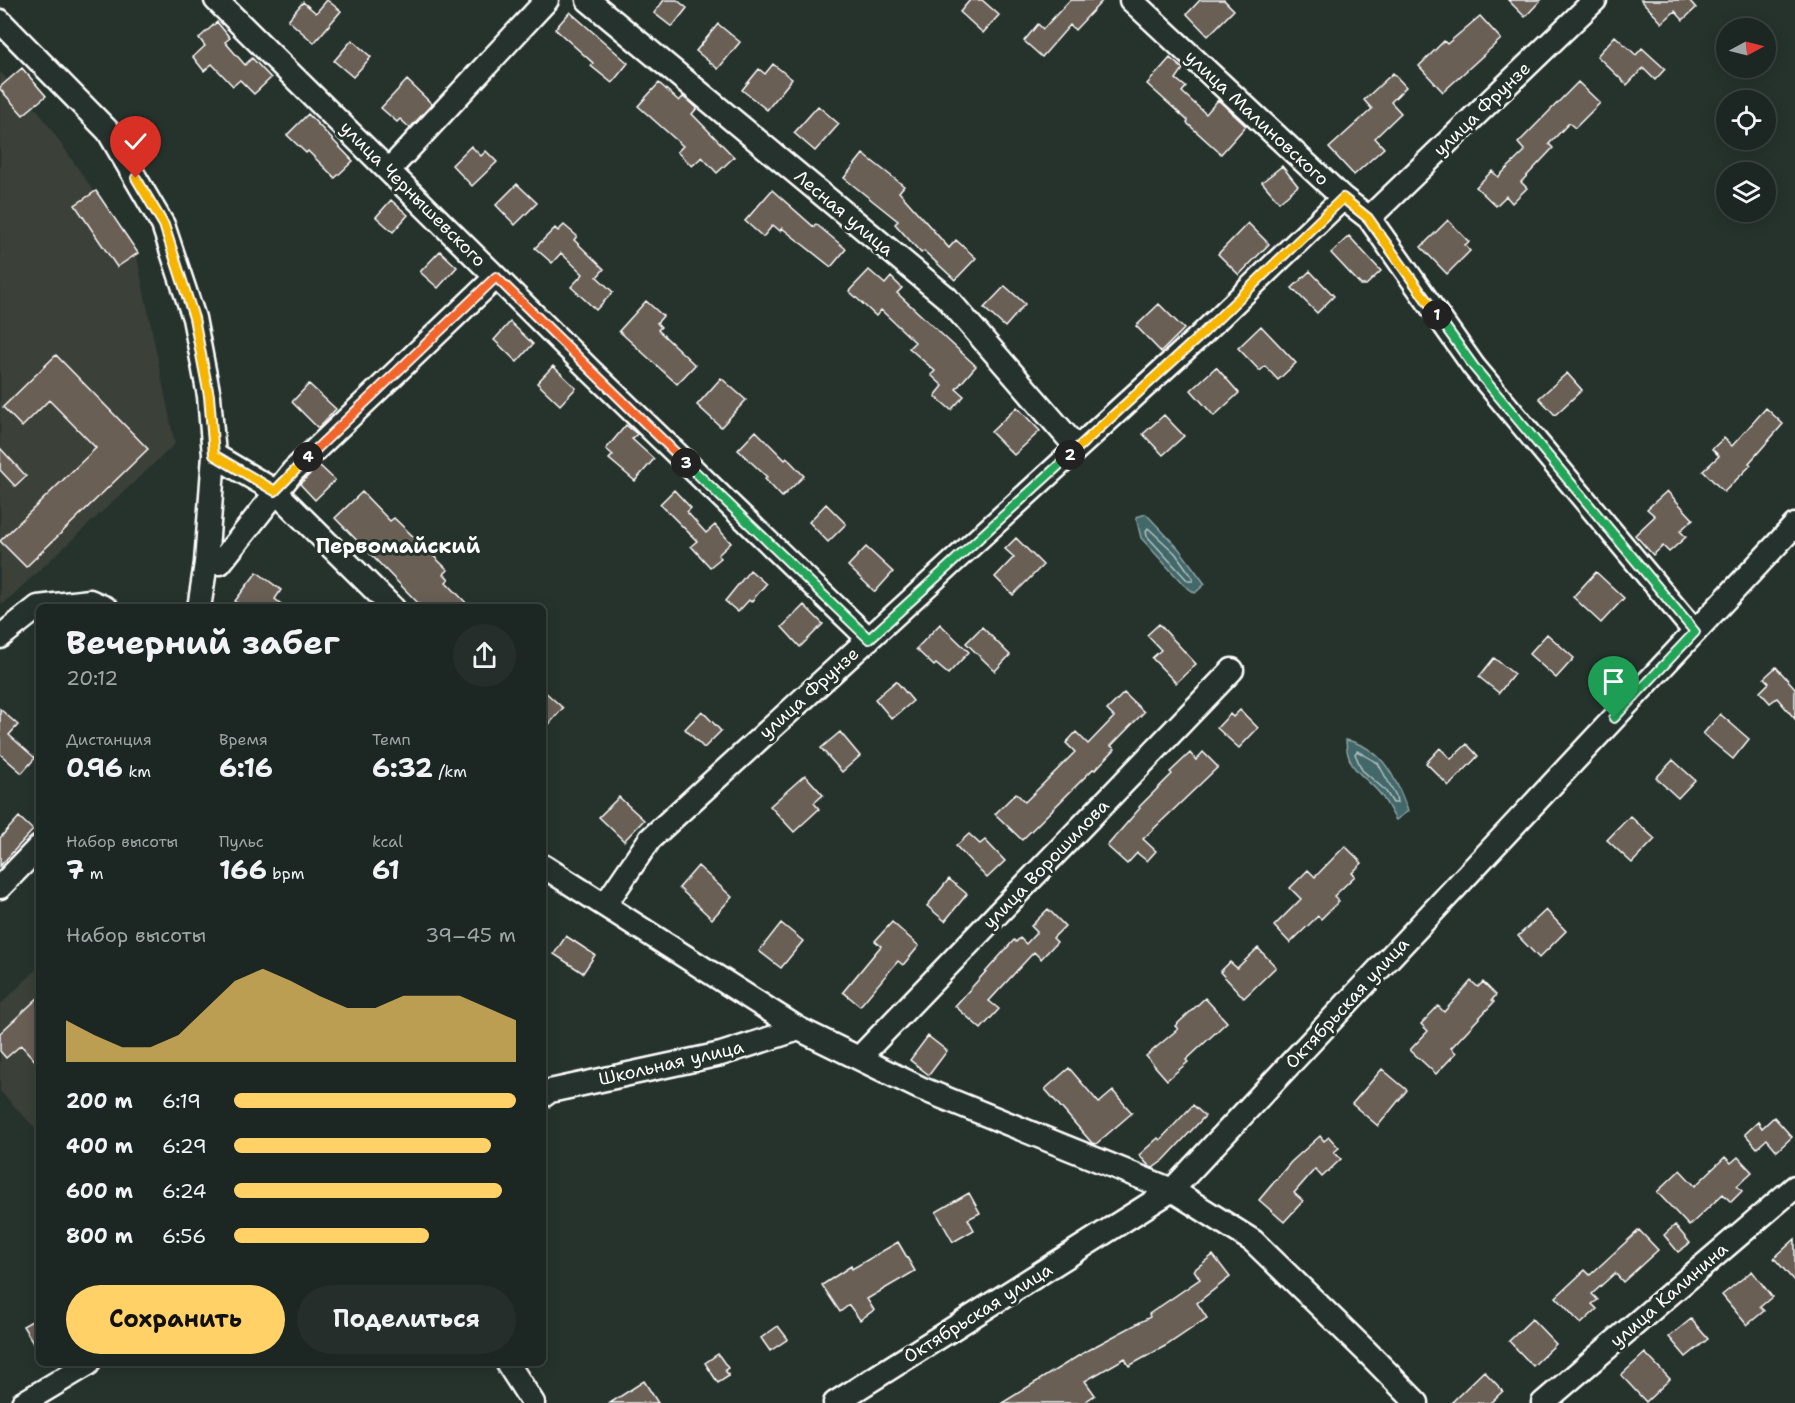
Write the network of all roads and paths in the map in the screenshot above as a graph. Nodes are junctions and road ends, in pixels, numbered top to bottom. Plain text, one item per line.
1 (216, 0) edge
2 (547, 0) edge
3 (588, 0) edge
4 (1131, 0) edge
5 (1595, 0) edge
6 (0, 21) edge
7 (389, 170) junction
8 (1343, 198) junction
9 (1368, 218) junction
10 (496, 277) junction
11 (1077, 448) junction
12 (214, 455) junction
13 (275, 491) junction
14 (1795, 525) edge
15 (206, 563) junction
16 (64, 604) edge
17 (97, 604) edge
18 (200, 604) edge
19 (389, 604) edge
20 (36, 609) edge
21 (1695, 632) junction
22 (0, 637) edge
23 (869, 639) junction
24 (1232, 670) dead end
25 (36, 850) edge
26 (546, 868) edge
27 (0, 887) edge
28 (605, 906) junction
29 (799, 1029) junction
30 (859, 1058) junction
31 (546, 1094) edge
32 (1795, 1187) edge
33 (1172, 1190) junction
34 (85, 1366) edge
35 (509, 1366) edge
36 (22, 1403) edge
37 (533, 1403) edge
38 (835, 1403) edge
39 (1417, 1403) edge
40 (1543, 1403) edge

1 - 7 street, улица Чернышевского
2 - 7 street
3 - 11 street, Лесная улица
4 - 8 street, улица Малиновского
5 - 9 street, улица Фрунзе
6 - 12 street
7 - 10 street, улица Чернышевского
8 - 9 street, улица Малиновского
8 - 11 street, улица Фрунзе
9 - 21 street, улица Малиновского
10 - 13 street
10 - 23 street, улица Чернышевского
11 - 23 street, улица Фрунзе
12 - 13 street
12 - 15 street
13 - 15 street
13 - 19 street
14 - 21 street, Октябрьская улица
15 - 18 street
16 - 17 street
20 - 22 street
21 - 33 street, Октябрьская улица
23 - 28 street, улица Фрунзе
24 - 30 street, улица Ворошилова
25 - 27 street
26 - 28 street
28 - 29 street
29 - 30 street
29 - 31 street, Школьная улица
30 - 33 street
32 - 40 street, улица Калинина
33 - 38 street, Октябрьская улица
33 - 39 street
34 - 36 street
35 - 37 street

